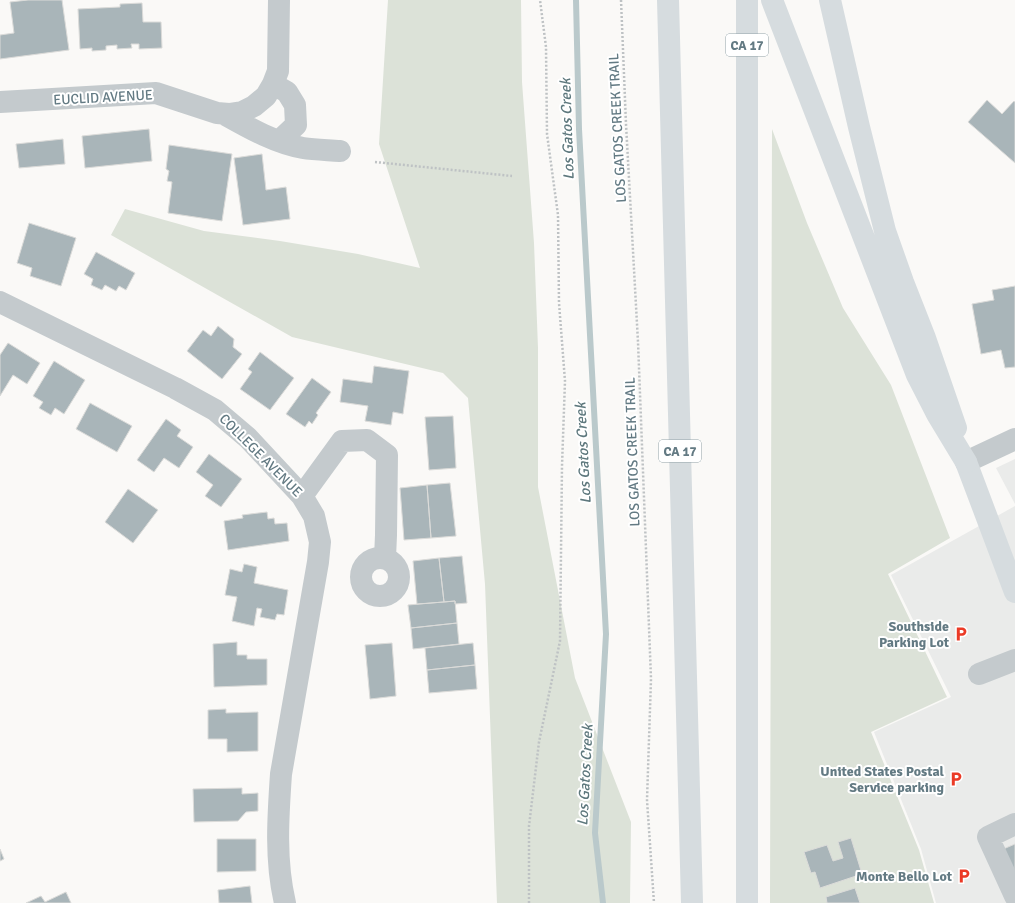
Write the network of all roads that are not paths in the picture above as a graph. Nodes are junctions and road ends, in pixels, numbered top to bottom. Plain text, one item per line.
1 (279, 0) edge
2 (668, 0) edge
3 (747, 0) edge
4 (772, 0) edge
5 (830, 0) edge
6 (273, 84) junction
7 (0, 102) edge
8 (224, 114) junction
9 (279, 141) junction
10 (340, 151) dead end
11 (0, 302) edge
12 (1015, 439) edge
13 (966, 462) junction
14 (302, 496) junction
15 (384, 558) dead end
16 (1015, 592) edge
17 (1015, 660) edge
18 (979, 674) dead end
19 (1015, 824) edge
20 (1015, 896) edge
21 (285, 903) edge
22 (692, 903) edge
23 (747, 903) edge

1 - 6 street, EUCLID AVENUE
2 - 22 main road, CA 17
3 - 23 main road, CA 17
4 - 13 main road
5 - 13 main road
6 - 8 street, EUCLID AVENUE
6 - 9 street
7 - 8 street, EUCLID AVENUE
8 - 9 street
9 - 10 street
11 - 14 street, COLLEGE AVENUE
12 - 13 street
13 - 16 main road
14 - 15 street
14 - 21 street, COLLEGE AVENUE
17 - 18 street
19 - 20 street

